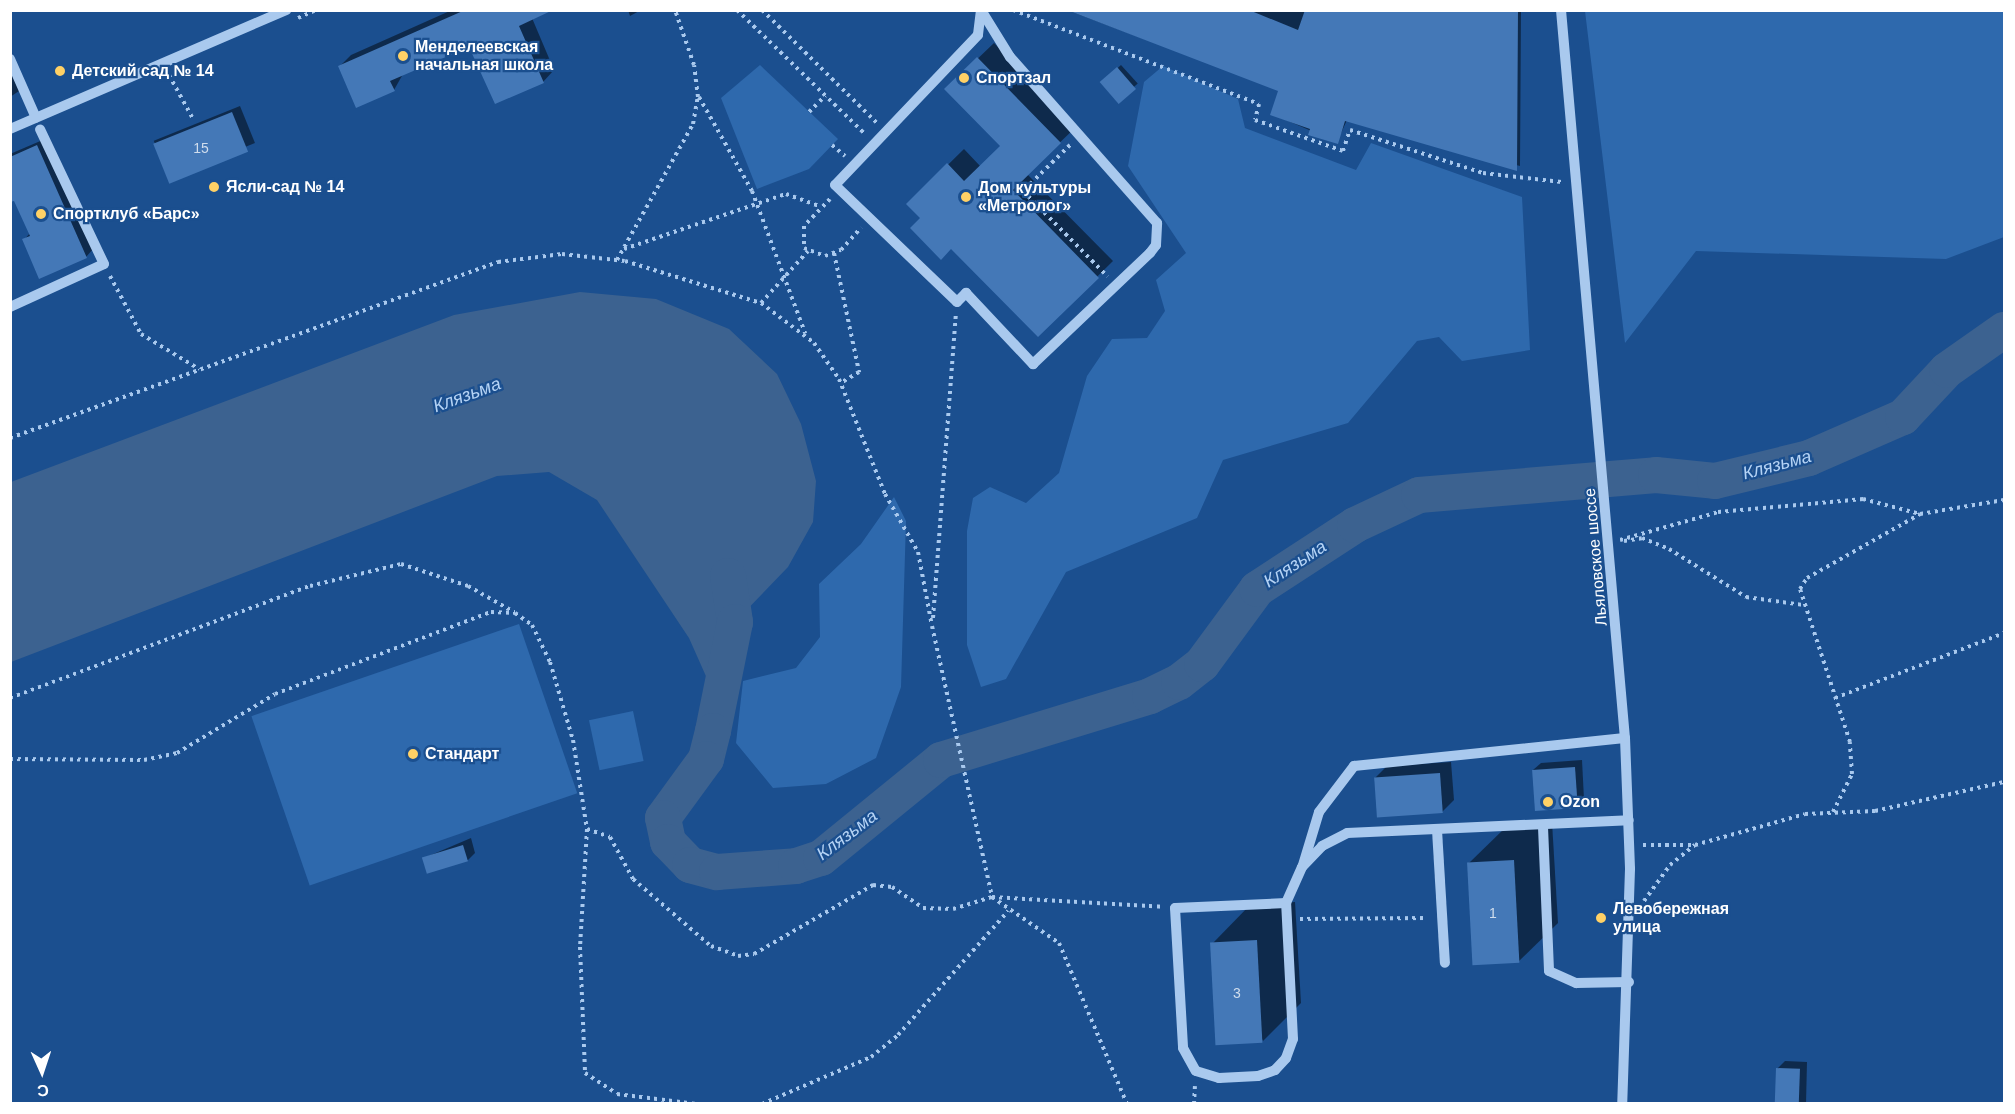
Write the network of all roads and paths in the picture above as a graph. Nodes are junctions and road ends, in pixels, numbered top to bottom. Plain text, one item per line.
1 (286, 10) edge
2 (675, 10) edge
3 (737, 10) edge
4 (762, 10) edge
5 (981, 10) edge
6 (1012, 10) edge
7 (1561, 10) edge
8 (10, 59) edge
9 (163, 63) junction
10 (698, 96) junction
11 (825, 96) junction
12 (809, 112) dead end
13 (192, 117) dead end
14 (36, 118) junction
15 (10, 129) edge
16 (40, 129) dead end
17 (885, 131) junction
18 (1081, 135) junction
19 (874, 143) junction
20 (1574, 184) junction
21 (839, 189) junction
22 (757, 204) junction
23 (821, 207) junction
24 (870, 219) junction
25 (623, 249) junction
26 (808, 251) junction
27 (834, 253) junction
28 (617, 260) junction
29 (104, 264) junction
30 (784, 278) junction
31 (1116, 285) junction
32 (957, 302) junction
33 (761, 303) junction
34 (10, 307) edge
35 (805, 334) junction
36 (199, 369) junction
37 (841, 382) junction
38 (10, 438) edge
39 (2004, 500) edge
40 (1920, 514) junction
41 (1611, 544) junction
42 (1804, 605) junction
43 (515, 613) junction
44 (932, 626) junction
45 (2004, 633) edge
46 (10, 698) edge
47 (1835, 698) junction
48 (1625, 738) junction
49 (10, 759) edge
50 (2004, 783) edge
51 (1833, 812) junction
52 (1629, 820) junction
53 (1543, 827) junction
54 (587, 829) junction
55 (1437, 830) junction
56 (1630, 844) junction
57 (1695, 845) junction
58 (1302, 867) junction
59 (992, 897) junction
60 (1286, 903) junction
61 (1175, 908) junction
62 (1630, 909) junction
63 (1008, 910) junction
64 (1442, 918) junction
65 (1287, 919) junction
66 (1445, 963) dead end
67 (1629, 982) junction
68 (696, 1104) edge
69 (762, 1104) edge
70 (1127, 1104) edge
71 (1622, 1104) edge

1 - 9 street
2 - 10 path
3 - 11 path
4 - 17 path
5 - 17 street
5 - 18 street
6 - 20 path
7 - 20 street, Льяловское шоссе
8 - 14 street
9 - 13 path
9 - 14 street
10 - 22 path
10 - 25 path
11 - 12 path
11 - 19 path
14 - 15 street
16 - 29 street
17 - 19 street
18 - 31 street
18 - 31 path
19 - 21 street
20 - 41 street, Льяловское шоссе
21 - 23 path
21 - 24 street
22 - 23 path
22 - 25 path
22 - 30 path
23 - 26 path
24 - 27 path
24 - 32 street
25 - 28 path
26 - 27 path
26 - 30 path
27 - 37 path
28 - 33 path
28 - 36 path
29 - 34 street
29 - 36 path
30 - 33 path
30 - 35 path
31 - 32 street
32 - 44 path
33 - 35 path
35 - 37 path
36 - 38 path
37 - 44 path
39 - 40 path
40 - 41 path
40 - 42 path
41 - 42 path
41 - 48 street, Льяловское шоссе
42 - 47 path
43 - 46 path
43 - 49 path
43 - 54 path
44 - 59 path
45 - 47 path
47 - 51 path
48 - 52 street, Льяловское шоссе
48 - 58 street
50 - 51 path
51 - 57 path
52 - 53 street
52 - 56 street, Льяловское шоссе
53 - 55 street
53 - 67 street
54 - 59 path
54 - 68 path
55 - 58 street
55 - 64 street
56 - 57 path
56 - 62 street, Льяловское шоссе
57 - 62 path
58 - 60 street
59 - 61 path
59 - 63 path
60 - 61 street
60 - 65 street
61 - 65 street
62 - 67 street, Льяловское шоссе
63 - 69 path
63 - 70 path
64 - 65 path
64 - 66 street
67 - 71 street, Льяловское шоссе

